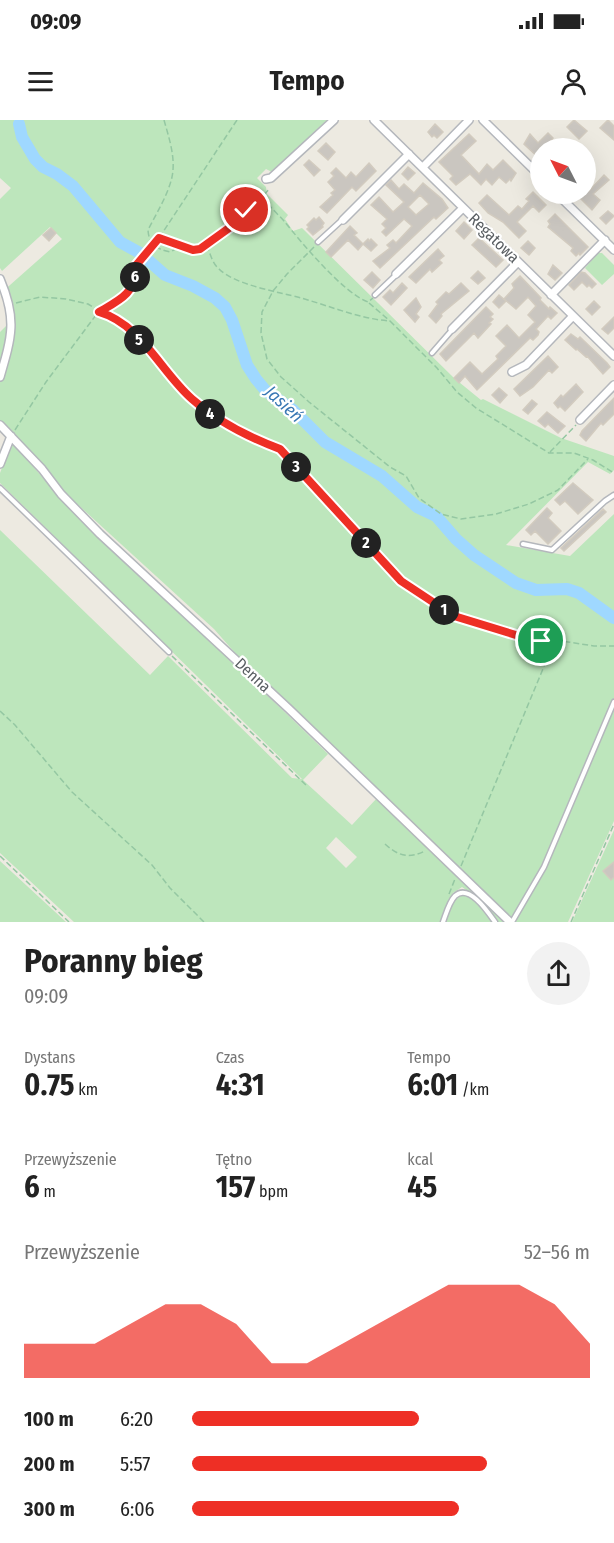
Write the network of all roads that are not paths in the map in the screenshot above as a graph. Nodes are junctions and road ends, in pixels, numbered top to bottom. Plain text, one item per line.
1 (334, 120) edge
2 (374, 120) edge
3 (469, 120) edge
4 (483, 120) edge
5 (409, 154) junction
6 (530, 166) edge
7 (423, 167) junction
8 (266, 179) dead end
9 (567, 204) edge
10 (463, 208) junction
11 (343, 220) joint
12 (605, 240) junction
13 (318, 242) road end
14 (614, 250) edge
15 (518, 262) junction
16 (396, 274) joint
17 (0, 279) edge
18 (375, 295) road end
19 (551, 295) junction
20 (573, 316) junction
21 (452, 329) joint
22 (432, 353) dead end
23 (614, 356) edge
24 (512, 372) dead end
25 (0, 377) edge
26 (614, 385) edge
27 (580, 420) road end
28 (0, 425) edge
29 (11, 436) junction
30 (0, 464) edge
31 (0, 488) edge
32 (614, 495) edge
33 (523, 544) dead end
34 (169, 652) road end
35 (614, 702) edge
36 (443, 922) edge
37 (495, 922) edge
38 (511, 922) edge

1 - 8 street
2 - 5 street, Regatowa
3 - 7 street
4 - 6 street
5 - 7 street, Regatowa
5 - 11 street
7 - 10 street, Regatowa
9 - 12 street
10 - 15 street, Regatowa
10 - 16 street
11 - 13 lane
12 - 14 street
12 - 19 street
15 - 19 street, Regatowa
15 - 21 street
16 - 18 lane
17 - 25 street
19 - 20 street, Regatowa
20 - 23 street, Regatowa
20 - 24 street
21 - 22 lane
26 - 27 street
28 - 29 street, Denna
29 - 30 street
29 - 38 street, Denna
31 - 34 lane
32 - 33 lane
35 - 38 lane
36 - 37 lane

